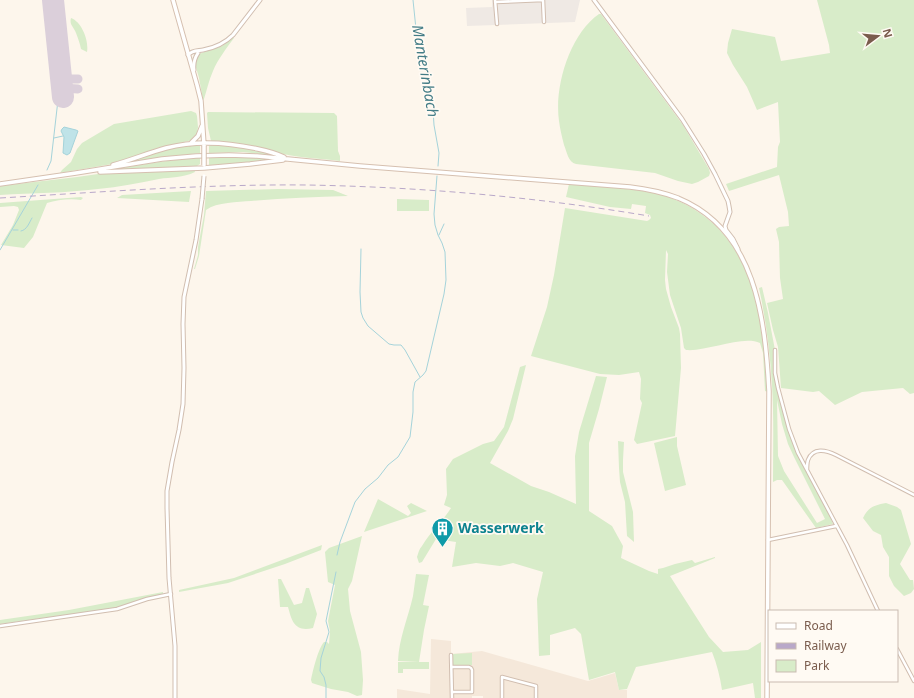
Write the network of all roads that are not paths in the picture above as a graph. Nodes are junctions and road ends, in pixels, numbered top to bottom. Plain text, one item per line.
1 (172, 0) edge
2 (260, 0) edge
3 (543, 0) edge
4 (594, 0) edge
5 (495, 1) edge
6 (544, 22) dead end
7 (497, 24) dead end
8 (186, 46) junction
9 (203, 50) junction
10 (194, 51) junction
11 (198, 53) junction
12 (188, 54) junction
13 (195, 77) junction
14 (203, 122) junction
15 (190, 144) junction
16 (204, 144) junction
17 (289, 159) junction
18 (294, 160) junction
19 (204, 167) junction
20 (94, 170) junction
21 (76, 173) junction
22 (0, 184) edge
23 (739, 252) junction
24 (775, 350) dead end
25 (807, 472) junction
26 (914, 495) edge
27 (836, 526) junction
28 (768, 540) junction
29 (171, 594) junction
30 (878, 610) edge
31 (0, 626) edge
32 (898, 651) edge
33 (451, 655) dead end
34 (452, 667) junction
35 (914, 681) edge
36 (452, 692) junction
37 (175, 698) edge
38 (452, 698) edge
39 (502, 698) edge
40 (536, 698) edge
41 (767, 698) edge

1 - 8 main road
2 - 9 street
3 - 5 street
3 - 6 street
4 - 23 street
5 - 7 street
8 - 10 street
8 - 12 main road
9 - 10 street
9 - 11 street
10 - 12 street
11 - 12 street
11 - 13 street
12 - 13 main road
13 - 14 main road
14 - 15 main road
14 - 16 main road
15 - 16 main road
15 - 20 main road
16 - 17 main road
16 - 19 main road, bridge
17 - 18 main road
17 - 20 main road
18 - 19 main road
18 - 23 main road
19 - 21 main road
19 - 29 street, bridge
20 - 21 main road
21 - 22 main road
23 - 28 main road
24 - 25 street
25 - 26 street
25 - 27 street
27 - 28 street
27 - 30 street
28 - 41 main road
29 - 31 street
29 - 37 street
32 - 35 street
33 - 34 street
34 - 36 street
34 - 36 street
36 - 38 street
39 - 40 street

